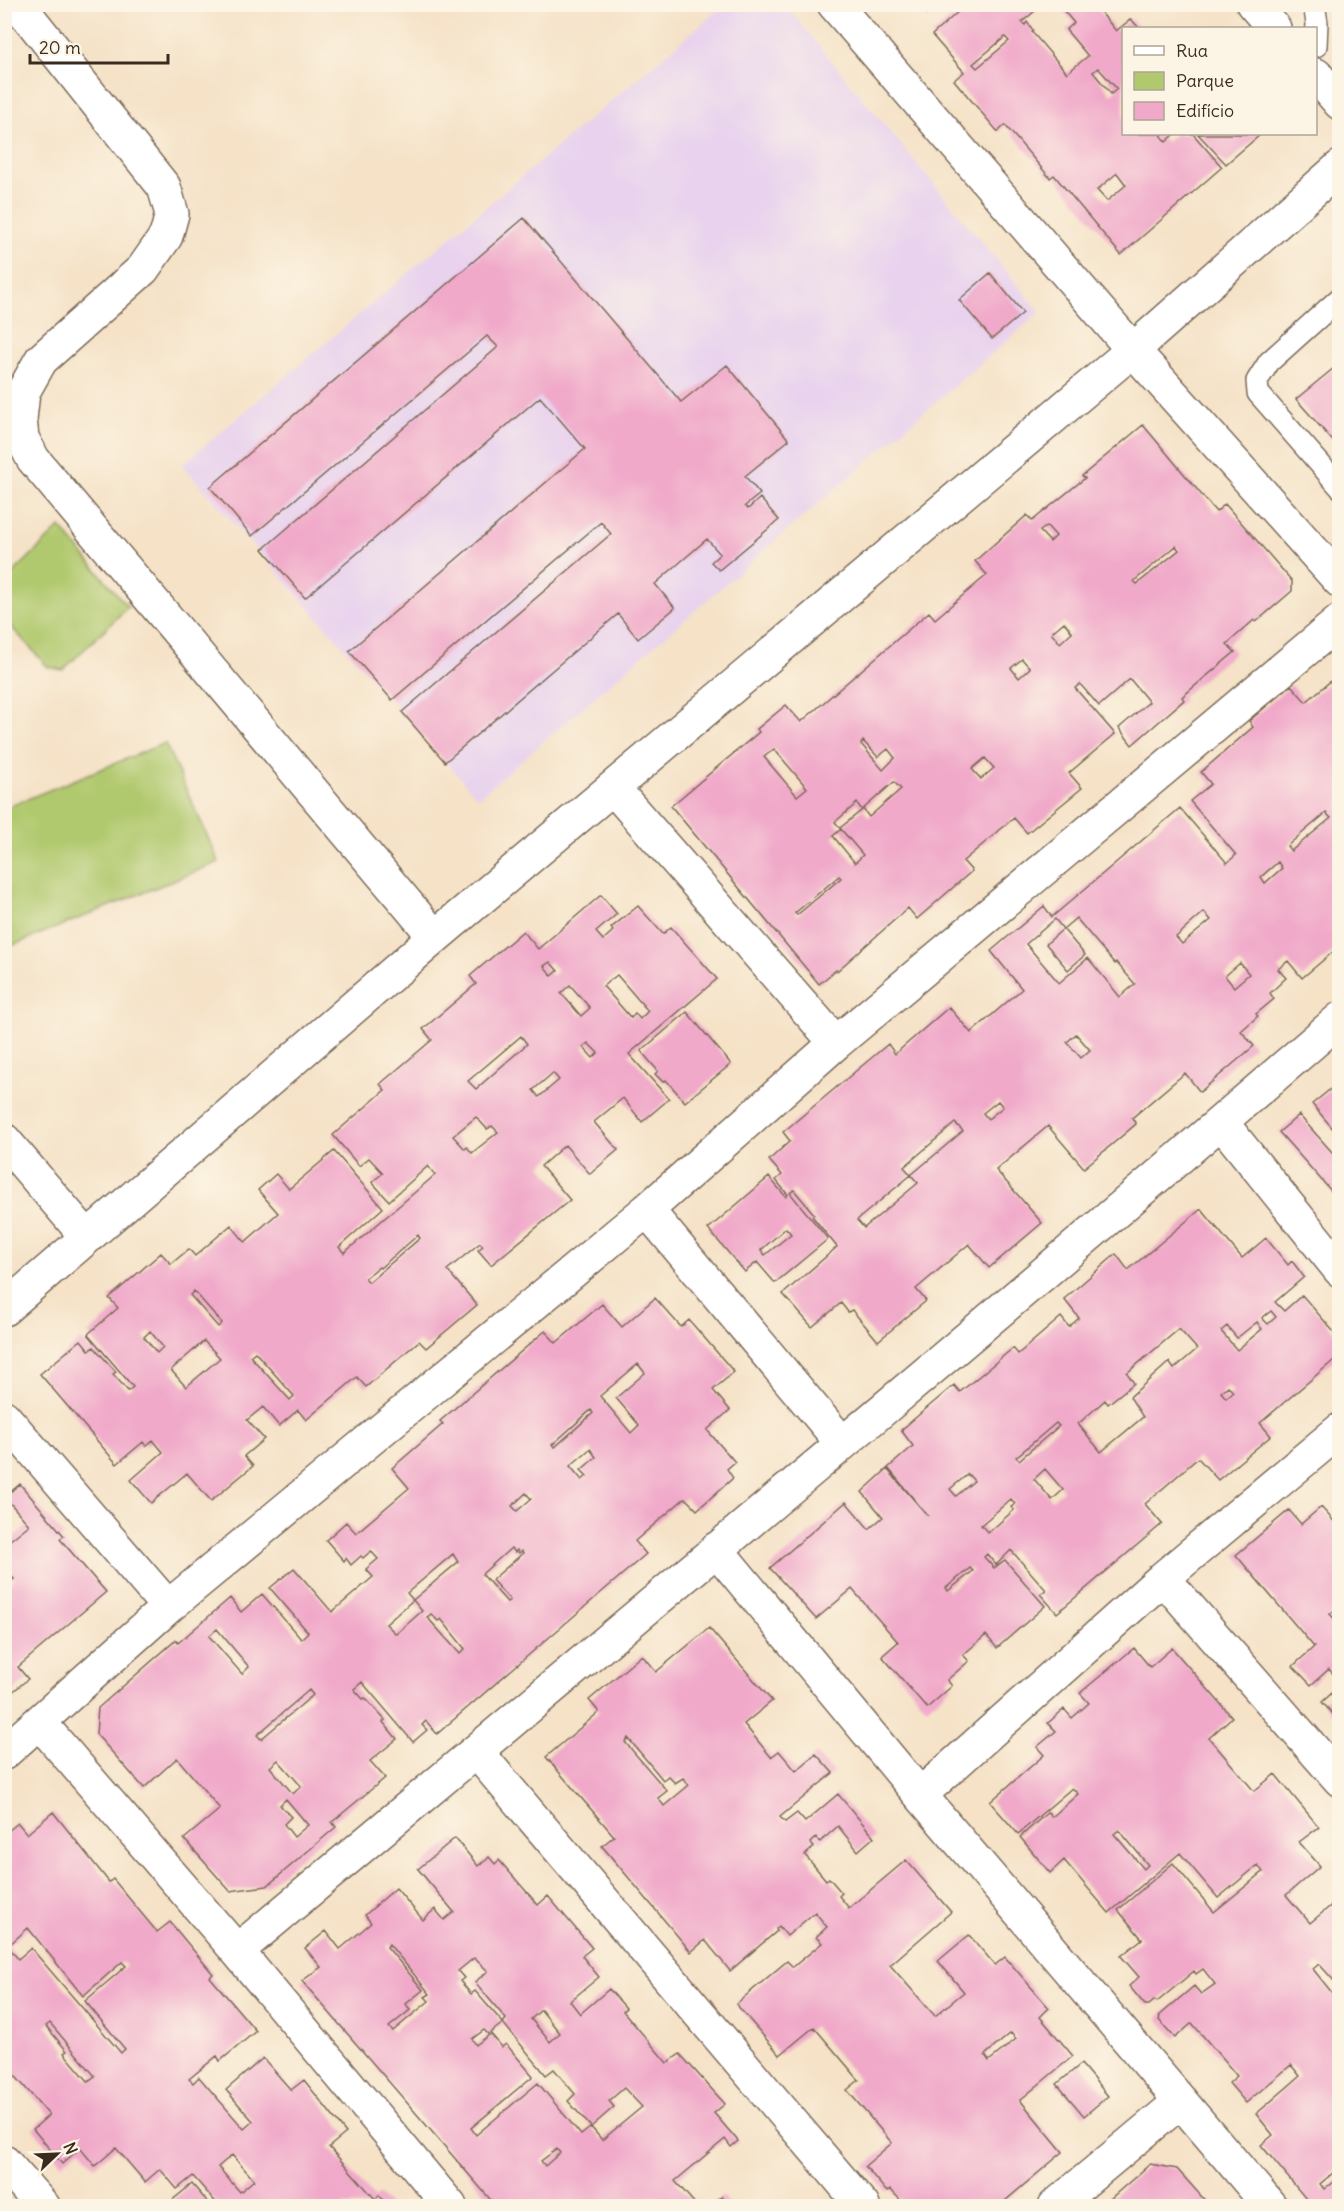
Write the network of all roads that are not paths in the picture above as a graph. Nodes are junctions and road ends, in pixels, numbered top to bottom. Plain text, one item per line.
1 (18, 4) edge
2 (834, 4) edge
3 (1253, 4) edge
4 (1314, 4) edge
5 (1273, 27) edge
6 (1317, 27) edge
7 (1317, 76) edge
8 (1340, 103) edge
9 (1340, 167) edge
10 (1340, 298) edge
11 (1133, 350) junction
12 (1340, 487) edge
13 (1340, 581) edge
14 (1340, 621) edge
15 (613, 788) junction
16 (435, 937) junction
17 (1340, 1019) edge
18 (836, 1043) junction
19 (1221, 1122) junction
20 (4, 1140) edge
21 (647, 1210) junction
22 (87, 1237) junction
23 (1340, 1270) edge
24 (4, 1310) edge
25 (4, 1417) edge
26 (1340, 1430) edge
27 (842, 1443) junction
28 (716, 1550) junction
29 (1163, 1578) junction
30 (168, 1607) junction
31 (40, 1723) junction
32 (476, 1751) junction
33 (4, 1753) edge
34 (1340, 1780) edge
35 (920, 1795) junction
36 (237, 1951) junction
37 (1181, 2101) junction
38 (4, 2162) edge
39 (43, 2206) edge
40 (450, 2206) edge
41 (863, 2206) edge
42 (1055, 2206) edge
43 (1270, 2206) edge

1 - 16 street
2 - 11 street
3 - 5 street
4 - 6 lane
7 - 8 street
9 - 11 street
10 - 12 lane
11 - 13 street
11 - 15 street
14 - 18 street
15 - 16 street
15 - 18 street
16 - 22 street
17 - 19 street
18 - 21 street
19 - 23 street
19 - 27 street
20 - 22 street
21 - 27 street
21 - 30 street
22 - 24 street
25 - 30 street
26 - 29 street
27 - 28 street
28 - 32 street
28 - 35 street
29 - 34 street
29 - 35 street
30 - 31 street
31 - 33 street
31 - 36 street
32 - 36 street
32 - 41 street
35 - 37 street
36 - 40 street
37 - 42 street
37 - 43 street
38 - 39 street

